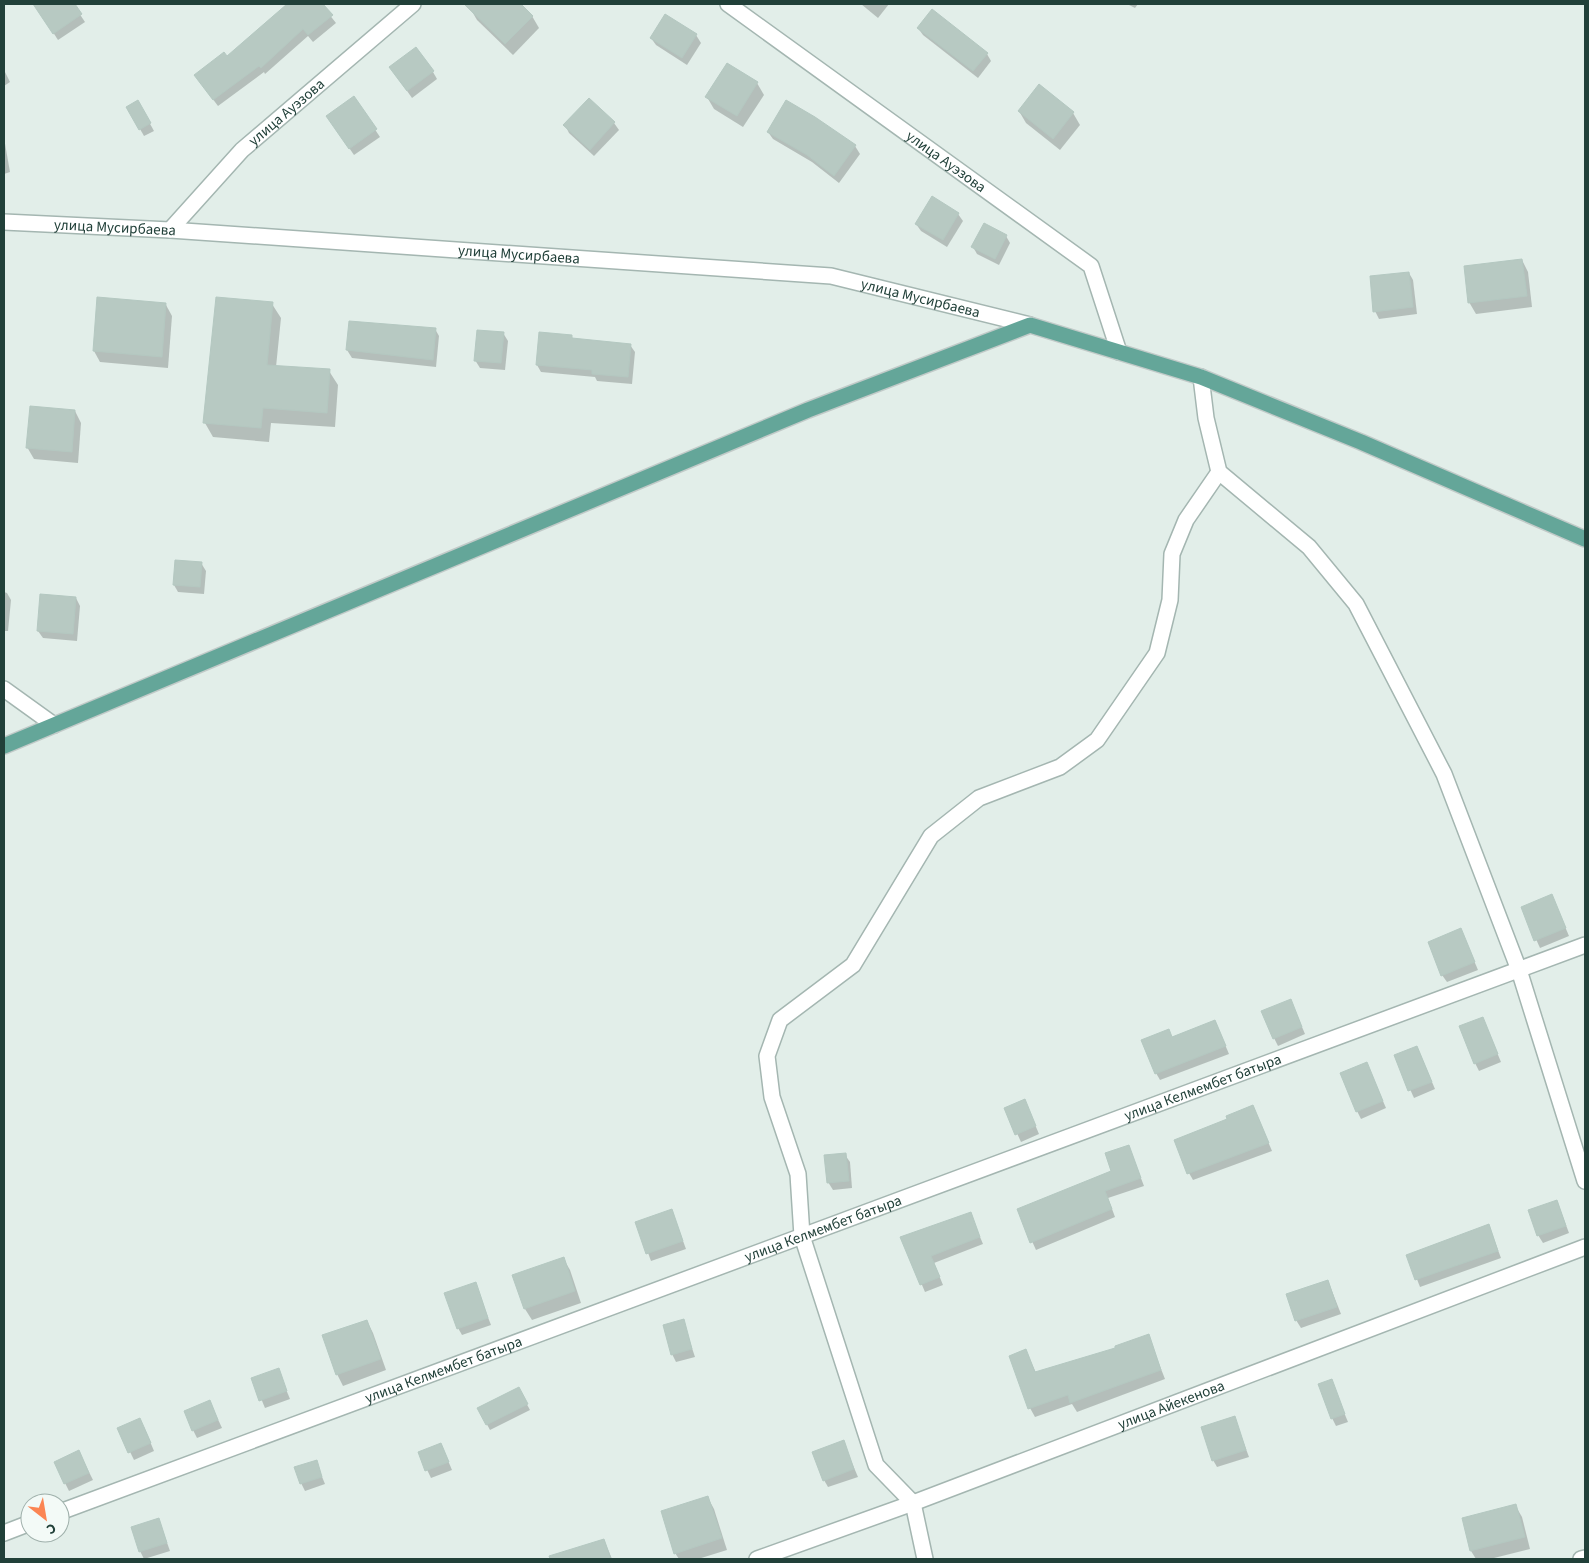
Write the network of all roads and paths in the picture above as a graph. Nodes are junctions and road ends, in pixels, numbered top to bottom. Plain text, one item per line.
1 (413, 4) edge
2 (728, 4) edge
3 (4, 222) edge
4 (170, 230) junction
5 (1030, 325) junction
6 (1119, 352) junction
7 (1201, 377) junction
8 (1219, 472) junction
9 (1585, 539) edge
10 (4, 689) edge
11 (54, 725) junction
12 (4, 746) edge
13 (1585, 945) edge
14 (1519, 970) junction
15 (1585, 1181) edge
16 (802, 1236) junction
17 (1585, 1247) edge
18 (914, 1503) junction
19 (70, 1508) edge
20 (20, 1527) edge
21 (4, 1533) edge
22 (1585, 1558) edge
23 (757, 1559) edge
24 (925, 1559) edge
25 (1581, 1559) edge

1 - 4 street, улица Ауэзова
2 - 6 street, улица Ауэзова
3 - 4 street, улица Мусирбаева
4 - 5 street, улица Мусирбаева
5 - 6 main road
5 - 11 main road
6 - 7 main road
7 - 8 street
7 - 9 main road
8 - 14 street
8 - 16 street
10 - 11 street
11 - 12 main road
13 - 14 street, улица Келмембет батыра
14 - 15 street
14 - 16 street, улица Келмембет батыра
16 - 18 street
16 - 19 street, улица Келмембет батыра
17 - 18 street, улица Айекенова
18 - 23 street, улица Айекенова
18 - 24 street
20 - 21 street
22 - 25 street

